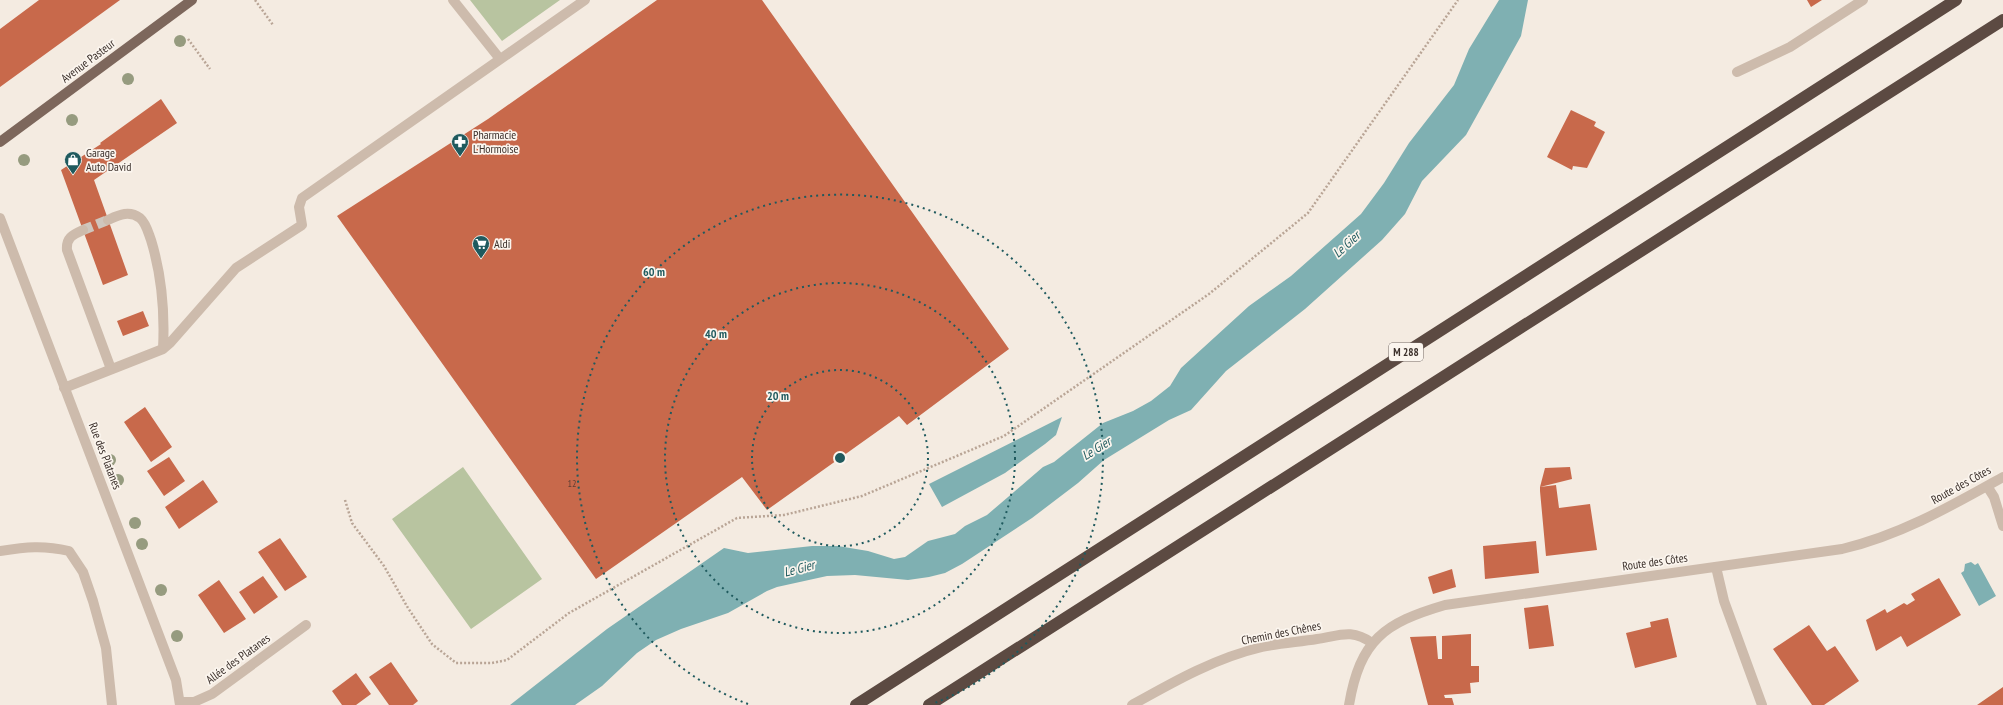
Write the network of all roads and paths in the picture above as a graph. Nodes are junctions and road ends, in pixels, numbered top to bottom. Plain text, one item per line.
1 (192, 0) edge
2 (255, 0) edge
3 (453, 0) edge
4 (585, 0) edge
5 (1458, 0) edge
6 (1862, 0) edge
7 (1956, 0) edge
8 (2003, 20) edge
9 (273, 24) dead end
10 (188, 39) dead end
11 (500, 59) junction
12 (210, 69) dead end
13 (1738, 72) dead end
14 (0, 142) edge
15 (0, 218) edge
16 (108, 220) tunnel mouth
17 (83, 230) tunnel mouth
18 (163, 349) junction
19 (111, 369) junction
20 (64, 388) junction
21 (2003, 477) edge
22 (1987, 486) junction
23 (345, 500) dead end
24 (2003, 526) edge
25 (0, 551) edge
26 (1716, 567) junction
27 (306, 625) dead end
28 (1372, 643) junction
29 (180, 704) edge
30 (112, 705) edge
31 (856, 705) edge
32 (929, 705) edge
33 (1132, 705) edge
34 (1349, 705) edge
35 (1762, 705) edge

1 - 14 main road, Avenue Pasteur
2 - 9 path
3 - 11 street
4 - 11 street
5 - 23 path
6 - 13 street
7 - 31 highway, M 288
8 - 32 highway
10 - 12 path
11 - 18 street
15 - 20 street, Rue des Platanes
16 - 18 street
17 - 19 street
18 - 19 street
19 - 20 street
20 - 29 street, Rue des Platanes
21 - 22 street, Route des Côtes
22 - 24 street
22 - 26 street, Route des Côtes
25 - 30 street
26 - 28 street, Route des Côtes
26 - 35 street
27 - 29 street, Allée des Platanes
28 - 33 street, Chemin des Chênes
28 - 34 street, Route des Côtes

